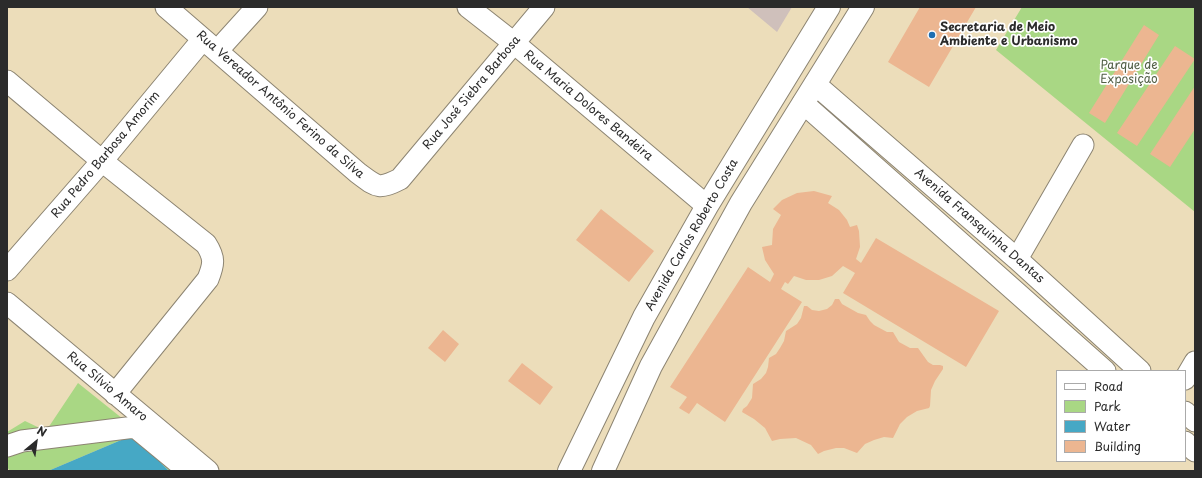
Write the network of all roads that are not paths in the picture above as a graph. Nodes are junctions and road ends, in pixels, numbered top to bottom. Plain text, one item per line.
1 (166, 7) edge
2 (257, 7) edge
3 (468, 7) edge
4 (544, 7) edge
5 (829, 7) edge
6 (863, 7) edge
7 (210, 44) junction
8 (514, 44) junction
9 (7, 81) edge
10 (815, 84) junction
11 (803, 103) junction
12 (1083, 145) dead end
13 (102, 161) junction
14 (400, 179) joint
15 (707, 206) junction
16 (1018, 259) junction
17 (7, 270) edge
18 (7, 303) edge
19 (1195, 362) edge
20 (1104, 370) edge
21 (1139, 370) edge
22 (1186, 377) edge
23 (115, 394) junction
24 (1186, 413) edge
25 (1195, 421) edge
26 (1186, 443) edge
27 (7, 446) edge
28 (1195, 451) edge
29 (182, 471) edge
30 (208, 471) edge
31 (569, 471) edge
32 (604, 471) edge

1 - 7 street, Rua Vereador Antônio Ferino da Silva
2 - 7 street, Rua Pedro Barbosa Amorim
3 - 8 street, Rua Maria Dolores Bandeira
4 - 8 street, Rua José Siebra Barbosa
5 - 15 main road, Avenida Carlos Roberto Costa
6 - 10 main road
7 - 13 street, Rua Pedro Barbosa Amorim
7 - 14 street, Rua Vereador Antônio Ferino da Silva
8 - 14 street, Rua José Siebra Barbosa
8 - 15 street, Rua Maria Dolores Bandeira
9 - 13 street
10 - 11 main road
10 - 16 street, Avenida Fransquinha Dantas
11 - 20 street, Avenida Fransquinha Dantas
11 - 32 main road
12 - 16 street
13 - 17 street, Rua Pedro Barbosa Amorim
13 - 23 street
15 - 31 main road, Avenida Carlos Roberto Costa
16 - 21 street, Avenida Fransquinha Dantas
18 - 23 street, Rua Sílvio Amaro
19 - 22 street
23 - 30 street, Rua Sílvio Amaro
24 - 25 street
26 - 28 street
27 - 29 street

